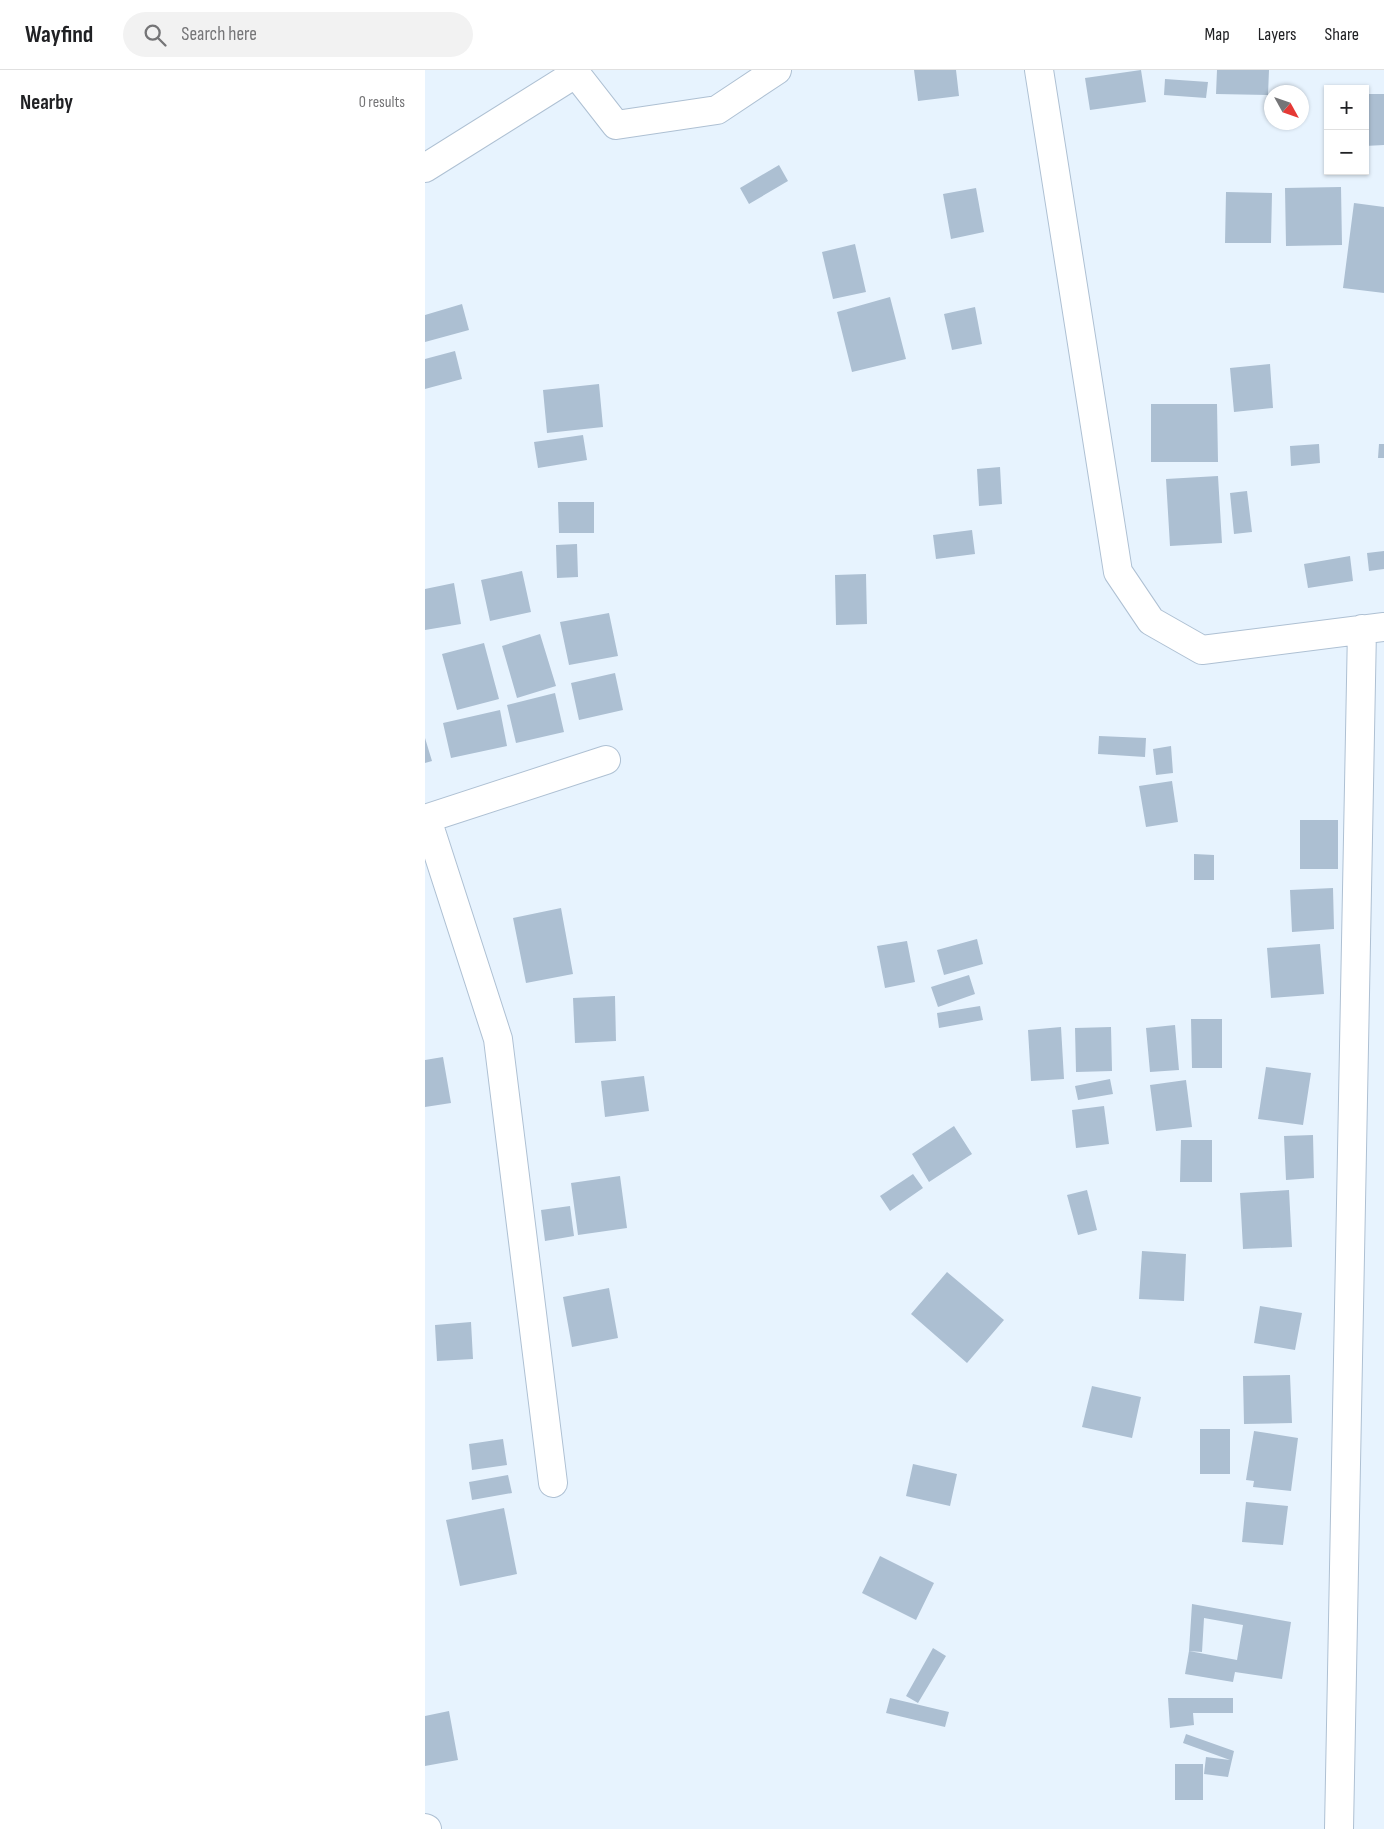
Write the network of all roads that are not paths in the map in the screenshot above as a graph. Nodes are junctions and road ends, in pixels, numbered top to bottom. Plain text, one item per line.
1 (777, 70) edge
2 (1039, 70) edge
3 (574, 72) edge
4 (425, 168) edge
5 (1373, 628) edge
6 (606, 760) dead end
7 (426, 819) edge
8 (553, 1483) dead end
9 (1339, 1829) edge

1 - 3 street
2 - 5 street
3 - 4 street
5 - 9 street
6 - 7 street
7 - 8 street

